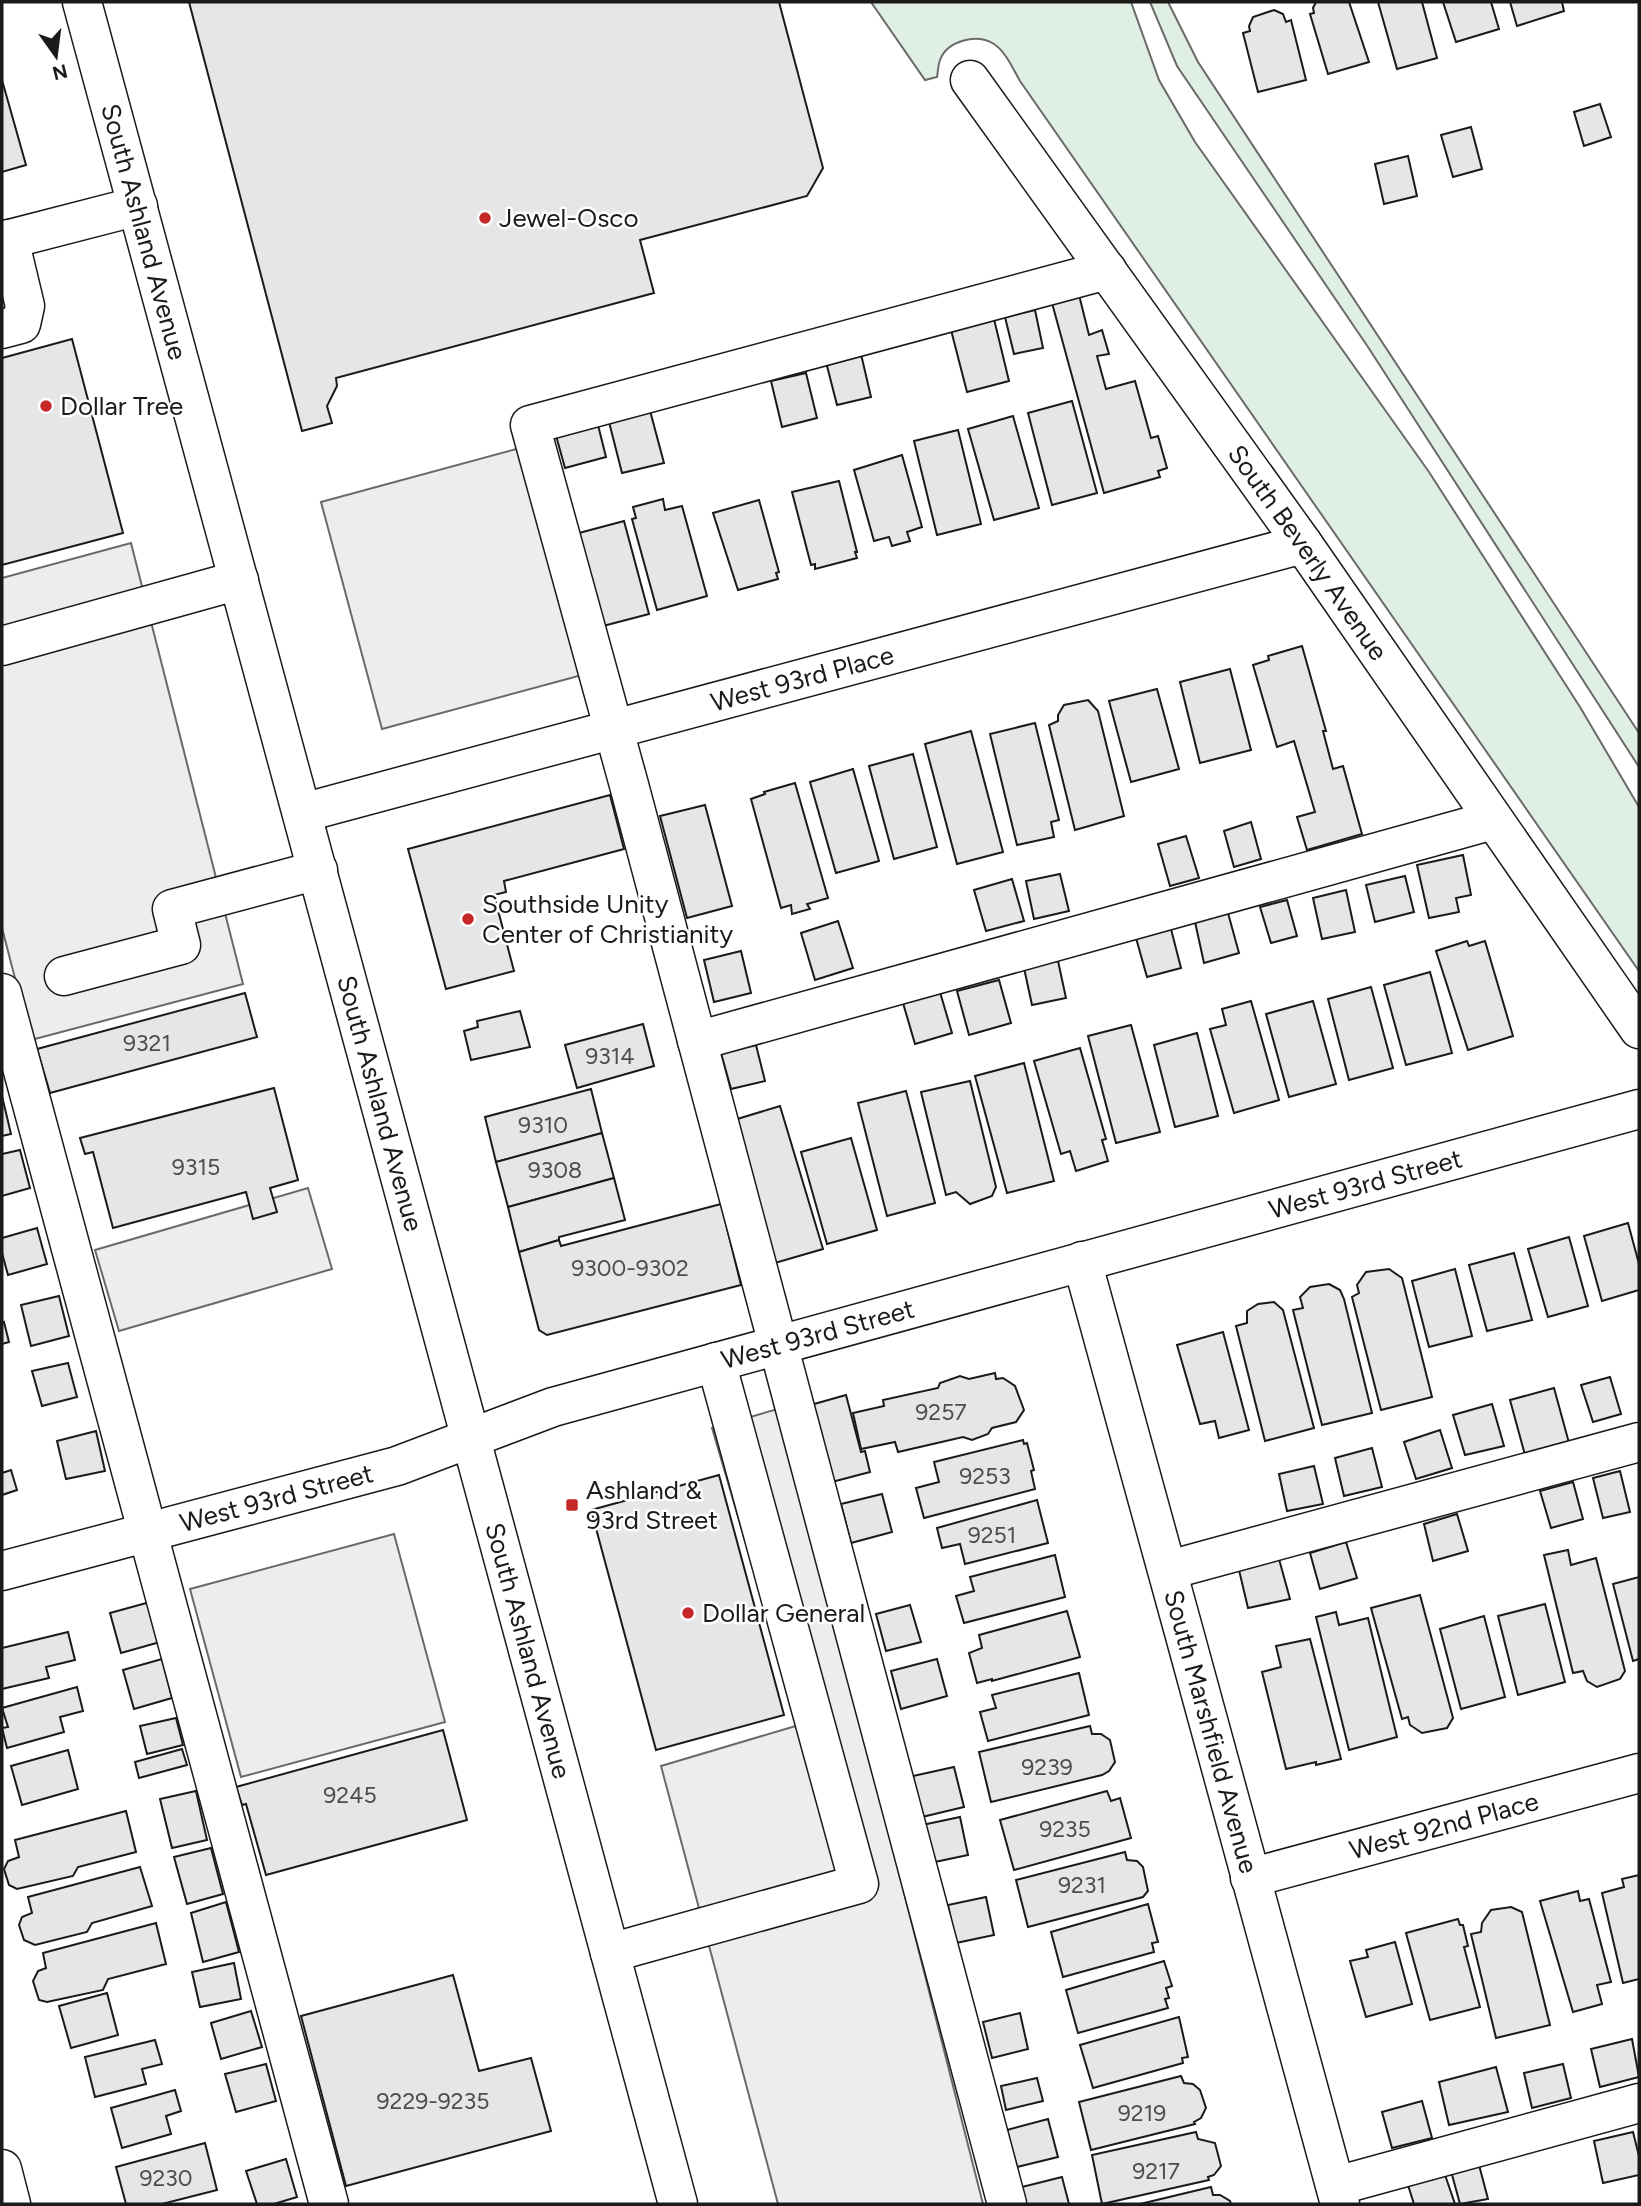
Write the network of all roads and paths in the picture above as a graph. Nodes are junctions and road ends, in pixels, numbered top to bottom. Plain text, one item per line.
1 (82, 2) edge
2 (970, 80) dead end
3 (138, 206) junction
4 (5, 240) edge
5 (1107, 270) junction
6 (2, 329) edge
7 (1303, 544) junction
8 (239, 580) junction
9 (2, 646) edge
10 (614, 729) junction
11 (302, 813) junction
12 (1493, 820) junction
13 (318, 870) junction
14 (64, 976) dead end
15 (2, 993) edge
16 (1639, 1029) edge
17 (697, 1041) junction
18 (1639, 1109) edge
19 (1082, 1261) junction
20 (778, 1345) junction
21 (716, 1362) junction
22 (471, 1438) junction
23 (1639, 1442) edge
24 (147, 1532) junction
25 (2, 1570) edge
26 (1169, 1570) junction
27 (1639, 1773) edge
28 (1250, 1878) junction
29 (611, 1953) junction
30 (1639, 2103) edge
31 (2, 2169) edge
32 (1338, 2195) edge
33 (11, 2204) edge
34 (329, 2204) edge
35 (678, 2204) edge
36 (1007, 2204) edge

1 - 3 street, South Ashland Avenue
2 - 5 street, South Beverly Avenue
3 - 4 street
3 - 8 street, South Ashland Avenue
4 - 6 street
5 - 7 street, South Beverly Avenue
5 - 10 street
7 - 10 street, West 93rd Place
7 - 12 street, South Beverly Avenue
8 - 9 street
8 - 11 street, South Ashland Avenue
10 - 11 street, West 93rd Place
10 - 17 street
11 - 13 street, South Ashland Avenue
12 - 16 street, South Beverly Avenue
12 - 17 street
13 - 14 street
13 - 22 street, South Ashland Avenue
15 - 24 street
17 - 20 street
18 - 19 street, West 93rd Street
19 - 20 street, West 93rd Street
19 - 26 street, South Marshfield Avenue
20 - 21 street, West 93rd Street
20 - 36 street
21 - 22 street, West 93rd Street
21 - 29 street
22 - 24 street, West 93rd Street
22 - 29 street, South Ashland Avenue
23 - 26 street
24 - 25 street, West 93rd Street
24 - 34 street
26 - 28 street, South Marshfield Avenue
27 - 28 street, West 92nd Place
28 - 32 street, South Marshfield Avenue
29 - 35 street, South Ashland Avenue
30 - 32 street
31 - 33 street

